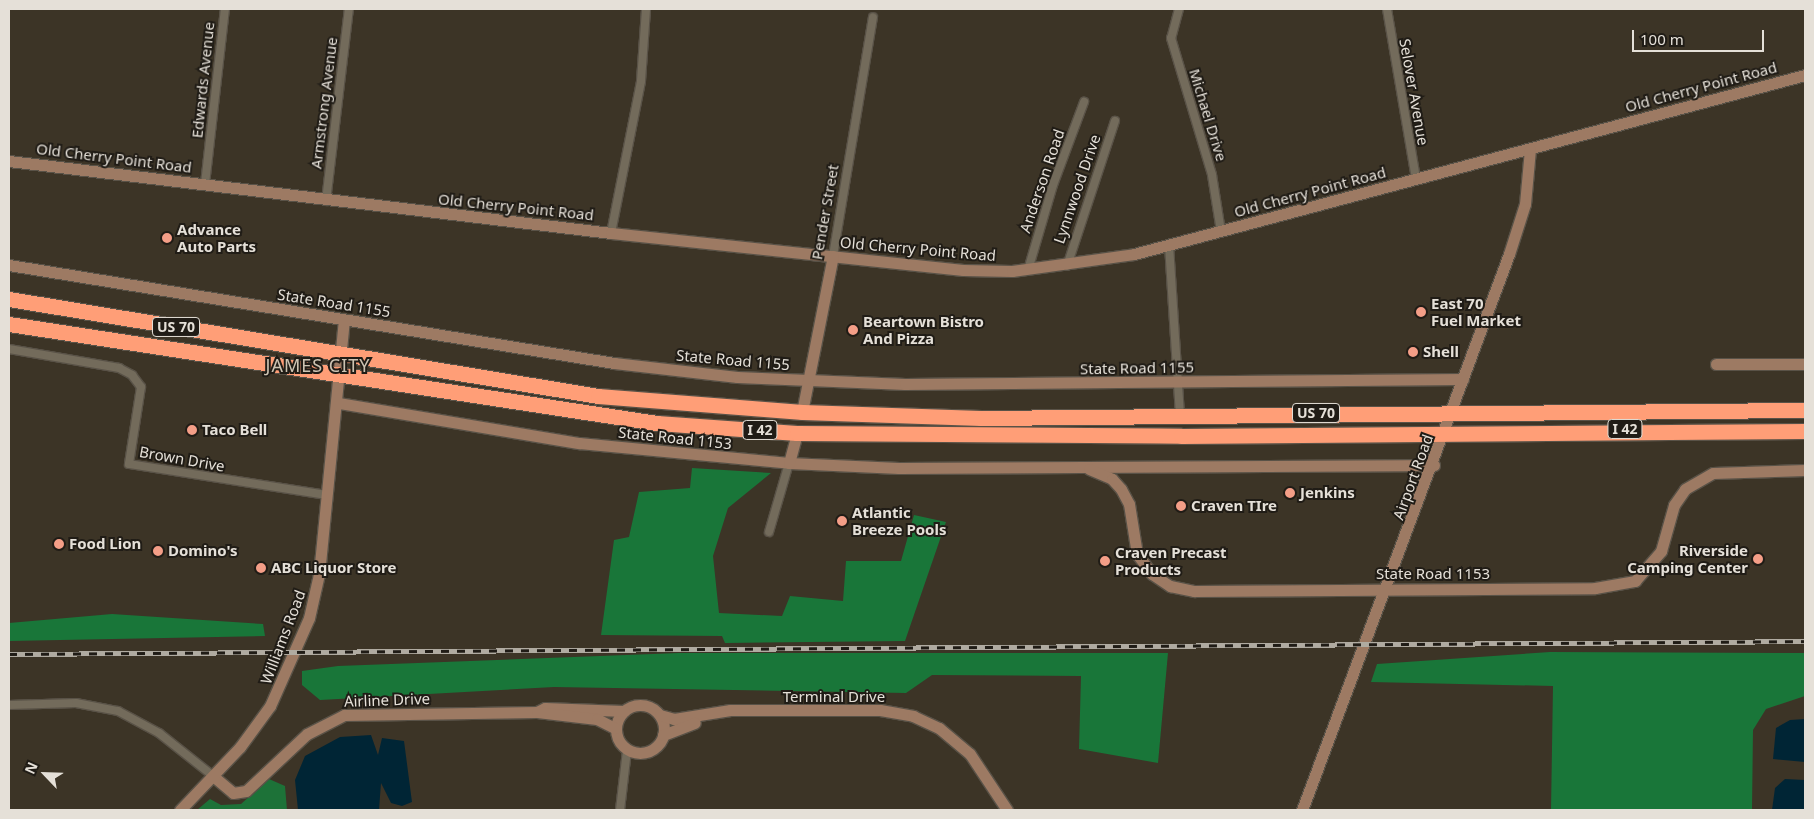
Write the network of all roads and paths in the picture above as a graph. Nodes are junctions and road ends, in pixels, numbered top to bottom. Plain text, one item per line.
1 (225, 9) edge
2 (349, 9) edge
3 (646, 9) edge
4 (1179, 9) edge
5 (1386, 9) edge
6 (873, 17) dead end
7 (1805, 75) edge
8 (1084, 102) dead end
9 (1115, 121) dead end
10 (1530, 149) junction
11 (9, 161) edge
12 (1416, 179) junction
13 (205, 184) junction
14 (326, 201) junction
15 (1220, 231) junction
16 (610, 233) junction
17 (1170, 245) junction
18 (833, 256) junction
19 (9, 265) edge
20 (1067, 266) junction
21 (1028, 270) junction
22 (9, 299) edge
23 (344, 320) junction
24 (9, 324) edge
25 (9, 349) edge
26 (343, 355) junction
27 (1716, 364) dead end
28 (1805, 364) edge
29 (342, 376) junction
30 (1463, 379) junction
31 (809, 381) junction
32 (1178, 382) junction
33 (339, 403) junction
34 (1805, 410) edge
35 (802, 412) junction
36 (1452, 412) junction
37 (1180, 414) junction
38 (1805, 431) edge
39 (797, 433) junction
40 (1444, 435) junction
41 (789, 463) junction
42 (1434, 465) junction
43 (1071, 466) junction
44 (1805, 470) edge
45 (328, 495) junction
46 (769, 532) dead end
47 (1386, 589) junction
48 (9, 705) edge
49 (624, 711) junction
50 (537, 712) junction
51 (737, 713) junction
52 (660, 715) junction
53 (615, 728) junction
54 (663, 735) junction
55 (627, 750) junction
56 (213, 776) junction
57 (180, 810) edge
58 (620, 810) edge
59 (1007, 810) edge
60 (1302, 810) edge

1 - 13 street, Edwards Avenue
2 - 14 street, Armstrong Avenue
3 - 16 street
4 - 15 street, Michael Drive
5 - 12 street, Selover Avenue
6 - 18 street, Pender Street
7 - 10 street, Old Cherry Point Road
8 - 21 street, Anderson Road
9 - 20 street, Lynnwood Drive
10 - 12 street, Old Cherry Point Road
10 - 30 street, Airport Road
11 - 13 street, Old Cherry Point Road
12 - 15 street, Old Cherry Point Road
13 - 14 street, Old Cherry Point Road
14 - 16 street, Old Cherry Point Road
15 - 17 street, Old Cherry Point Road
16 - 18 street, Old Cherry Point Road
17 - 20 street, Old Cherry Point Road
17 - 32 street
18 - 21 street, Old Cherry Point Road
18 - 31 street, Pender Street
19 - 23 street, State Road 1155
20 - 21 street, Old Cherry Point Road
22 - 26 highway, US 70
23 - 26 street, Williams Road
23 - 31 street, State Road 1155
24 - 29 highway, I 42
25 - 45 street, Brown Drive
26 - 29 street, Williams Road
26 - 35 highway, US 70
27 - 28 street
29 - 33 street, Williams Road
29 - 39 highway, I 42
30 - 32 street, State Road 1155
30 - 36 street, Airport Road
31 - 32 street, State Road 1155
31 - 35 street, Pender Street
32 - 37 street
33 - 41 street, State Road 1153
33 - 45 street, Williams Road
34 - 36 highway, US 70
35 - 37 highway, US 70
36 - 37 highway, US 70
36 - 40 street, Airport Road
38 - 40 highway, I 42
39 - 40 highway, I 42
39 - 41 street
40 - 42 street, Airport Road
41 - 43 street, State Road 1153
41 - 46 street
42 - 43 street, State Road 1153
42 - 47 street, Airport Road
43 - 47 street, State Road 1153
44 - 47 street, State Road 1153
45 - 56 street, Williams Road
47 - 60 street, Airport Road
48 - 56 street
49 - 50 street, Terminal Drive
49 - 52 street, Terminal Drive
49 - 53 street
50 - 53 street
50 - 56 street, Airline Drive
51 - 52 street, Terminal Drive
51 - 54 street, Terminal Drive
51 - 59 street, Terminal Drive
52 - 54 street
53 - 55 street
54 - 55 street, Terminal Drive
55 - 58 street
56 - 57 street, Williams Road

